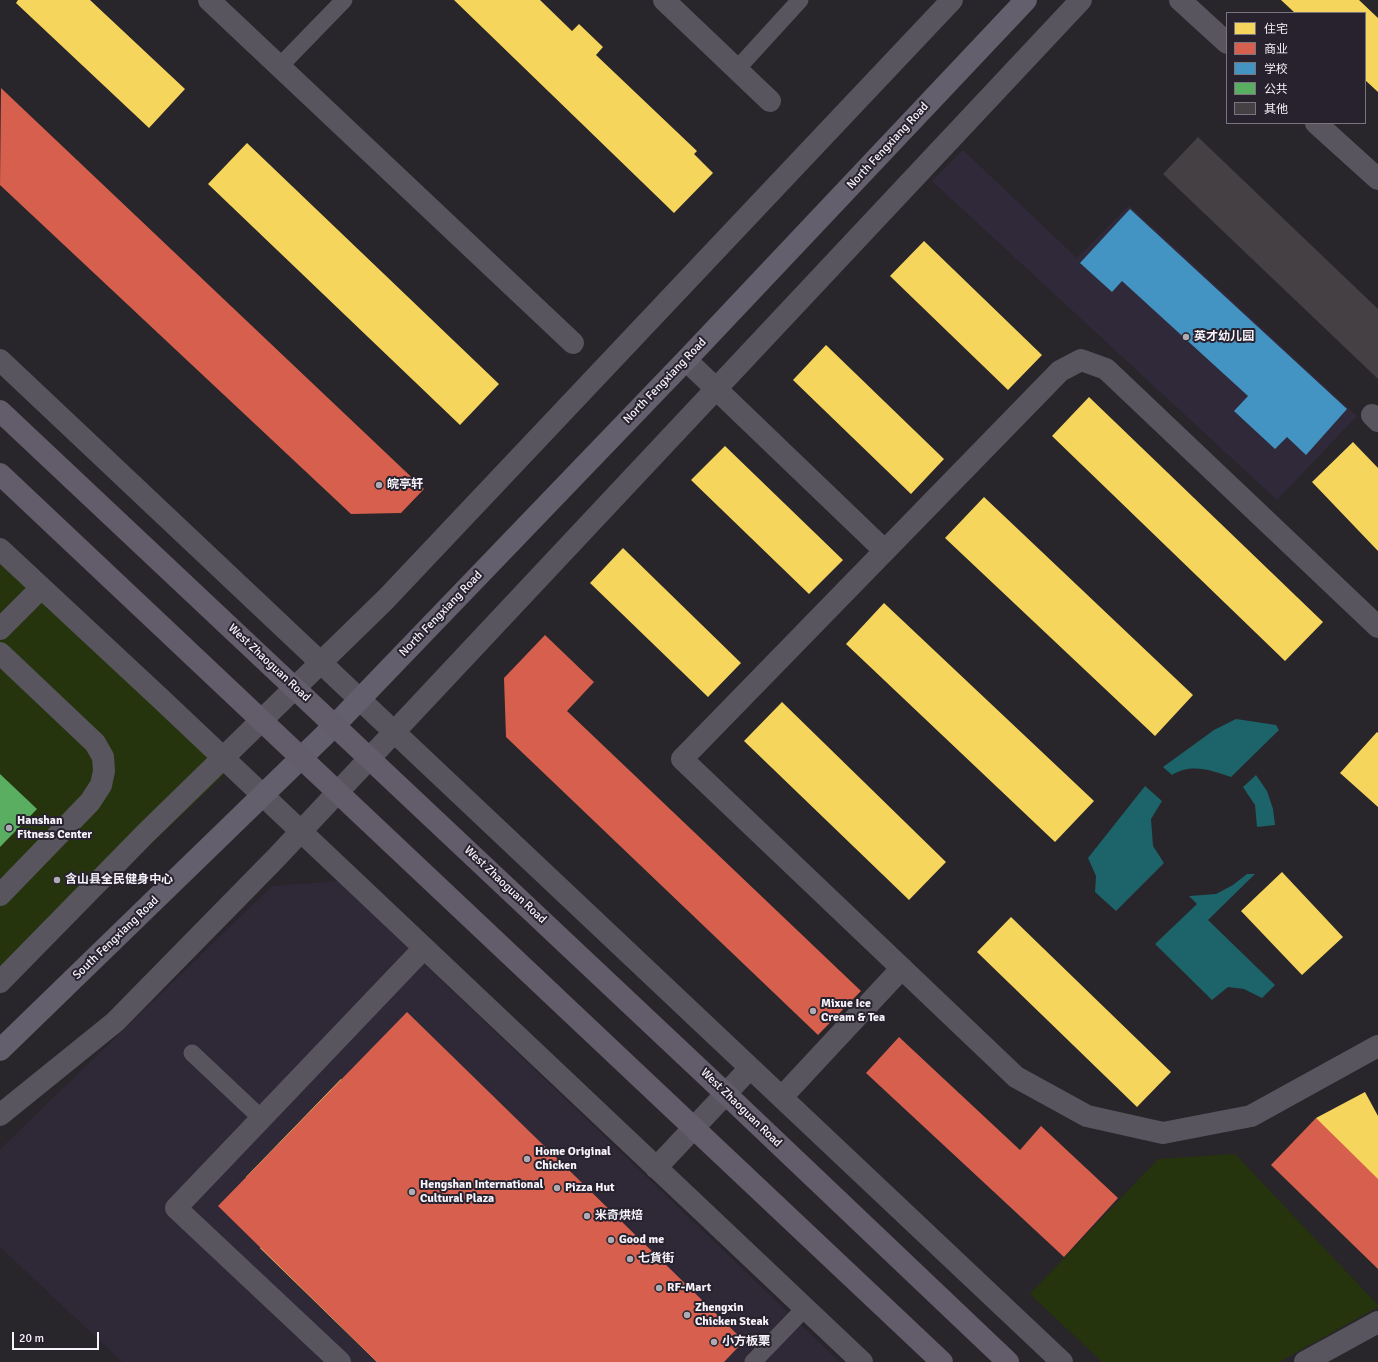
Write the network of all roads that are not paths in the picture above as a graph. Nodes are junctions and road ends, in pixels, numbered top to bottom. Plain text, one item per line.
1 (209, 0) edge
2 (344, 0) edge
3 (664, 0) edge
4 (800, 0) edge
5 (952, 0) edge
6 (1026, 0) edge
7 (1081, 0) edge
8 (1180, 0) edge
9 (1226, 42) edge
10 (279, 66) junction
11 (737, 69) junction
12 (770, 101) dead end
13 (1317, 124) edge
14 (1378, 179) edge
15 (572, 343) dead end
16 (0, 360) edge
17 (686, 360) junction
18 (716, 389) junction
19 (0, 411) edge
20 (0, 474) edge
21 (885, 551) junction
22 (3, 559) edge
23 (41, 588) junction
24 (1378, 627) edge
25 (0, 629) edge
26 (0, 653) edge
27 (321, 662) junction
28 (295, 688) junction
29 (360, 698) junction
30 (261, 721) junction
31 (334, 725) junction
32 (395, 732) junction
33 (223, 758) junction
34 (301, 758) junction
35 (370, 758) junction
36 (338, 793) junction
37 (262, 795) junction
38 (301, 832) junction
39 (0, 895) edge
40 (424, 948) junction
41 (902, 968) junction
42 (0, 982) edge
43 (1378, 1046) edge
44 (0, 1050) edge
45 (192, 1053) dead end
46 (750, 1068) junction
47 (726, 1094) junction
48 (782, 1097) junction
49 (0, 1115) edge
50 (261, 1118) junction
51 (693, 1128) junction
52 (656, 1168) junction
53 (805, 1308) junction
54 (1378, 1322) edge
55 (340, 1362) edge
56 (753, 1362) edge
57 (862, 1362) edge
58 (942, 1362) edge
59 (1008, 1362) edge
60 (1062, 1362) edge
61 (1305, 1362) edge

1 - 10 street
2 - 10 lane
3 - 11 street
4 - 11 lane
5 - 27 street
6 - 17 main road, North Fengxiang Road
7 - 18 street
8 - 9 street
10 - 15 street
11 - 12 street
13 - 14 street
16 - 27 street
17 - 18 street
17 - 29 main road, North Fengxiang Road
18 - 21 street
18 - 32 street
19 - 28 main road, West Zhaoguan Road
20 - 30 main road
21 - 24 street
21 - 41 street
22 - 23 street
23 - 25 street
23 - 33 street
26 - 39 street
27 - 28 street
27 - 29 street
28 - 30 street
28 - 31 main road, West Zhaoguan Road
29 - 31 main road, North Fengxiang Road
29 - 32 street
30 - 33 street
30 - 34 main road
31 - 34 main road, North Fengxiang Road
31 - 35 main road, West Zhaoguan Road
32 - 35 street
32 - 46 street
33 - 37 street
33 - 42 street
34 - 36 main road
34 - 37 main road, South Fengxiang Road
35 - 36 street
35 - 47 main road, West Zhaoguan Road
36 - 38 street
36 - 51 main road
37 - 38 street
37 - 44 main road, South Fengxiang Road
38 - 40 street
38 - 49 street
40 - 50 street
40 - 52 street
41 - 43 street
41 - 48 street
45 - 50 lane
46 - 47 street
46 - 48 street
47 - 51 street
47 - 59 main road, West Zhaoguan Road
48 - 60 street
50 - 55 street
51 - 52 street
51 - 58 main road
52 - 53 street
53 - 56 lane
53 - 57 street
54 - 61 street

